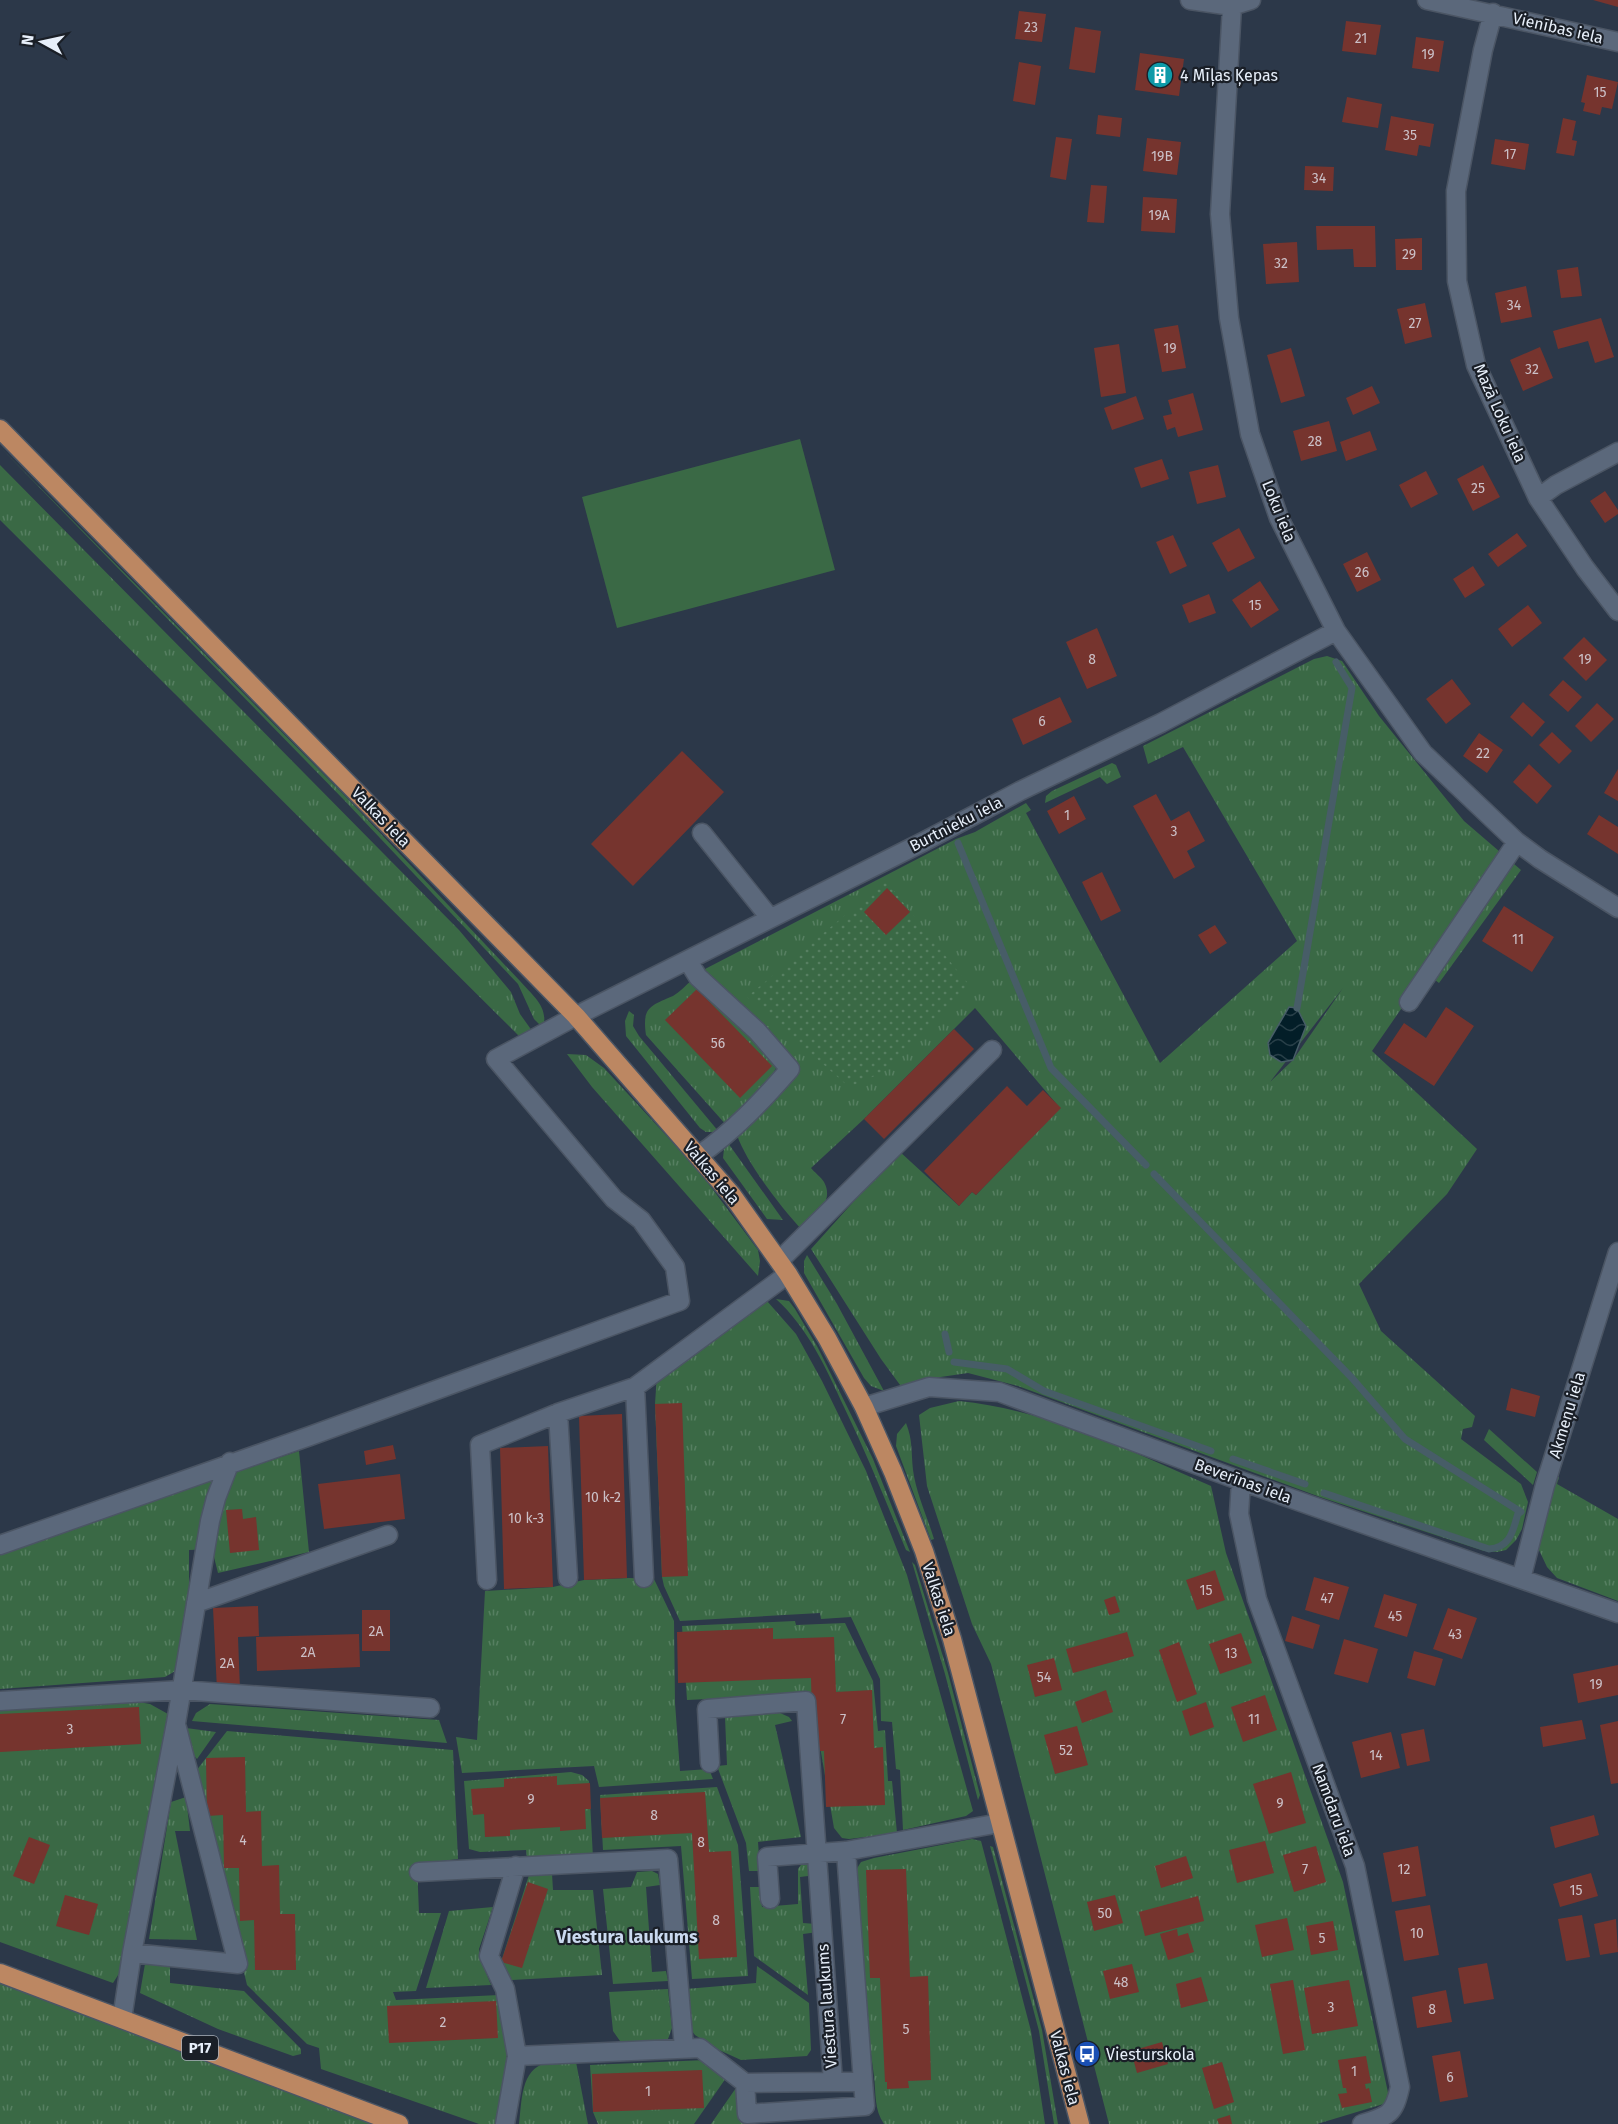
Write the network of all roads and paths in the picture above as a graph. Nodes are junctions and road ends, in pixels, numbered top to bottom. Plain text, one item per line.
1 (1251, 0) edge
2 (1427, 0) edge
3 (1197, 1) edge
4 (1232, 6) junction
5 (1493, 13) junction
6 (1618, 42) edge
7 (0, 429) edge
8 (1618, 452) edge
9 (1538, 498) junction
10 (1618, 611) edge
11 (1336, 631) junction
12 (702, 833) dead end
13 (1516, 842) junction
14 (1618, 908) edge
15 (770, 918) junction
16 (688, 961) junction
17 (1409, 1002) dead end
18 (576, 1016) junction
19 (992, 1050) dead end
20 (698, 1156) junction
21 (1618, 1252) edge
22 (784, 1268) junction
23 (635, 1387) junction
24 (864, 1407) junction
25 (558, 1413) junction
26 (230, 1462) junction
27 (1241, 1481) junction
28 (388, 1535) dead end
29 (0, 1545) edge
30 (568, 1578) dead end
31 (644, 1578) dead end
32 (1521, 1579) junction
33 (487, 1580) dead end
34 (196, 1603) junction
35 (1618, 1613) edge
36 (181, 1690) junction
37 (0, 1701) edge
38 (430, 1708) dead end
39 (176, 1724) junction
40 (710, 1763) dead end
41 (1000, 1823) junction
42 (846, 1851) junction
43 (816, 1853) junction
44 (516, 1866) junction
45 (419, 1872) dead end
46 (770, 1899) dead end
47 (132, 1953) junction
48 (0, 1973) edge
49 (122, 2019) junction
50 (684, 2048) junction
51 (518, 2056) junction
52 (833, 2082) junction
53 (863, 2082) junction
54 (745, 2084) junction
55 (399, 2124) edge
56 (505, 2124) edge
57 (1080, 2124) edge
58 (1362, 2124) edge

1 - 4 street
2 - 5 street, Vienības iela
3 - 4 street
4 - 11 street, Loku iela
5 - 6 street, Vienības iela
5 - 9 street, Mazā Loku iela
7 - 18 main road, Valkas iela
8 - 9 street
9 - 10 street, Mazā Loku iela
11 - 13 street, Loku iela
11 - 15 street, Burtnieku iela
12 - 15 street
13 - 14 street, Loku iela
13 - 17 street
15 - 16 street, Burtnieku iela
16 - 18 street, Burtnieku iela
16 - 20 street
18 - 20 main road, Valkas iela
18 - 26 street, Burtnieku iela
19 - 22 street
20 - 22 main road, Valkas iela
21 - 32 street, Akmeņu iela
22 - 23 street
22 - 24 main road, Valkas iela
23 - 25 street
23 - 31 street
24 - 27 street, Beverīnas iela
24 - 41 main road, Valkas iela
25 - 30 street
25 - 33 street
26 - 29 street
26 - 34 street
27 - 32 street, Beverīnas iela
27 - 58 street, Namdaru iela
28 - 34 street
32 - 35 street, Beverīnas iela
34 - 36 street
36 - 37 street
36 - 38 street
36 - 39 street
39 - 47 street
39 - 47 street
40 - 43 street, Viestura laukums
41 - 42 street
41 - 57 main road, Valkas iela
42 - 43 street
42 - 53 street
43 - 46 street
43 - 52 street, Viestura laukums
44 - 45 street
44 - 50 street
44 - 51 street
47 - 49 street
48 - 49 main road, P17
49 - 55 main road, P17
50 - 51 street
50 - 54 street
51 - 56 street
52 - 53 street
52 - 54 street, Viestura laukums
53 - 54 street

